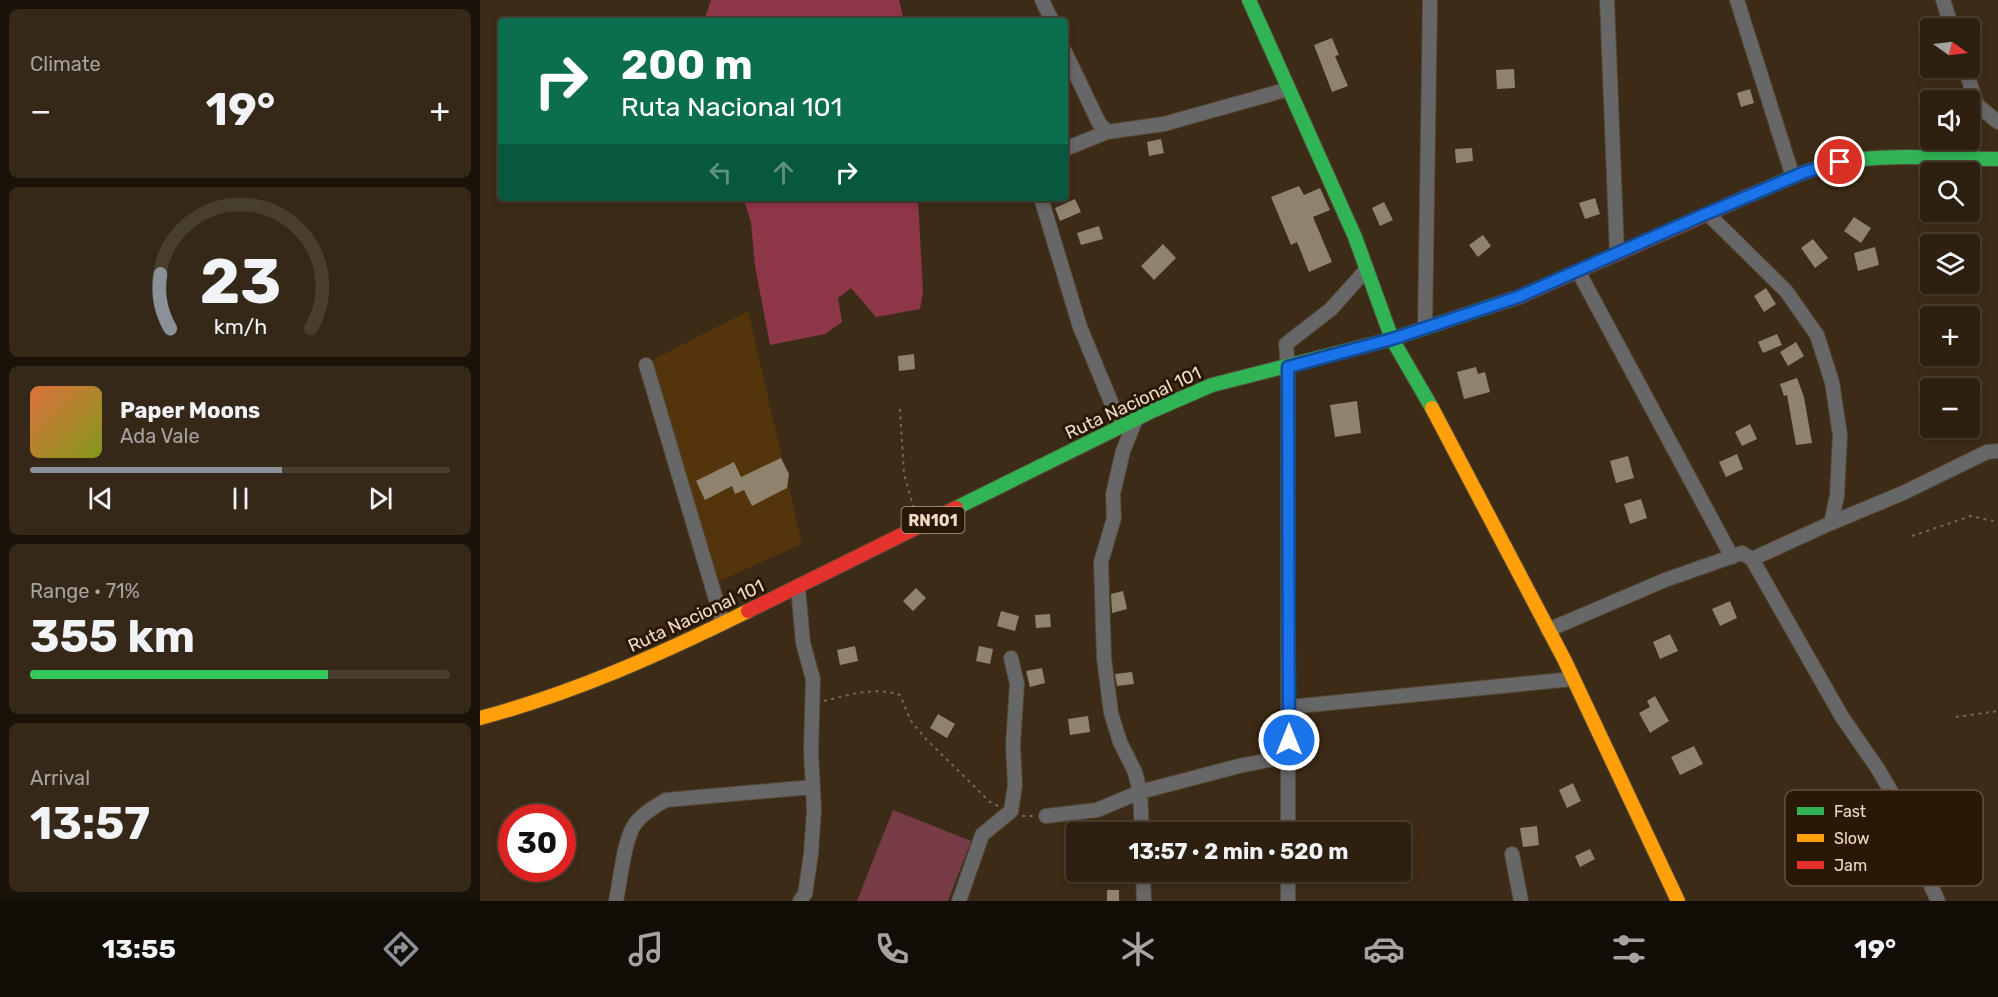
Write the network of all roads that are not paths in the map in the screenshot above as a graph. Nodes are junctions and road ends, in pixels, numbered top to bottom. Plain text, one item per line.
1 (1042, 0) edge
2 (1250, 0) edge
3 (1430, 0) edge
4 (1607, 0) edge
5 (1737, 0) edge
6 (1943, 0) edge
7 (1051, 18) edge
8 (1949, 18) edge
9 (1068, 58) edge
10 (1968, 78) edge
11 (1289, 89) junction
12 (1998, 122) edge
13 (1107, 132) junction
14 (1068, 148) edge
15 (1998, 159) edge
16 (1793, 177) junction
17 (1042, 201) edge
18 (1708, 213) junction
19 (1617, 254) junction
20 (1366, 269) junction
21 (1578, 271) junction
22 (1425, 328) junction
23 (1392, 339) junction
24 (646, 365) dead end
25 (1288, 367) junction
26 (1136, 419) junction
27 (1121, 426) junction
28 (1998, 451) edge
29 (1831, 523) junction
30 (1732, 557) junction
31 (1752, 559) junction
32 (798, 587) junction
33 (723, 623) junction
34 (1548, 630) junction
35 (1011, 658) dead end
36 (1573, 679) junction
37 (1289, 706) junction
38 (480, 718) edge
39 (1289, 756) junction
40 (813, 787) junction
41 (1890, 790) edge
42 (1140, 792) junction
43 (1046, 816) road end
44 (1142, 822) edge
45 (1288, 822) edge
46 (1512, 854) dead end
47 (1143, 882) edge
48 (1288, 882) edge
49 (1931, 886) edge
50 (616, 901) edge
51 (800, 901) edge
52 (959, 901) edge
53 (1144, 901) edge
54 (1288, 901) edge
55 (1521, 901) edge
56 (1678, 901) edge
57 (1938, 901) edge

1 - 7 street
2 - 11 main road
3 - 22 street
4 - 19 street
5 - 16 street
6 - 8 street
9 - 13 street
10 - 12 street
11 - 13 street
11 - 20 main road
13 - 14 street
15 - 16 main road, Ruta Nacional 101 / RN101
16 - 18 main road, Ruta Nacional 101 / RN101
17 - 27 street
18 - 19 main road, Ruta Nacional 101 / RN101
18 - 29 street
19 - 21 main road, Ruta Nacional 101 / RN101
20 - 23 main road
20 - 25 street
21 - 22 main road, Ruta Nacional 101 / RN101
21 - 30 street
22 - 23 main road, Ruta Nacional 101 / RN101
23 - 25 main road, Ruta Nacional 101 / RN101
23 - 34 main road
24 - 33 street
25 - 26 main road, Ruta Nacional 101 / RN101
25 - 37 street
26 - 27 main road, Ruta Nacional 101 / RN101
26 - 42 street
27 - 32 main road, Ruta Nacional 101 / RN101
28 - 29 street
29 - 31 street
30 - 31 street
30 - 34 street
31 - 41 street
32 - 33 main road, Ruta Nacional 101 / RN101
32 - 40 street
33 - 38 main road, Ruta Nacional 101 / RN101
34 - 36 main road
35 - 52 street
36 - 37 street
36 - 56 main road
37 - 39 street
39 - 42 street
39 - 45 street
40 - 50 street
40 - 51 street
42 - 43 street
42 - 44 street
46 - 55 street
47 - 53 street
48 - 54 street
49 - 57 street

